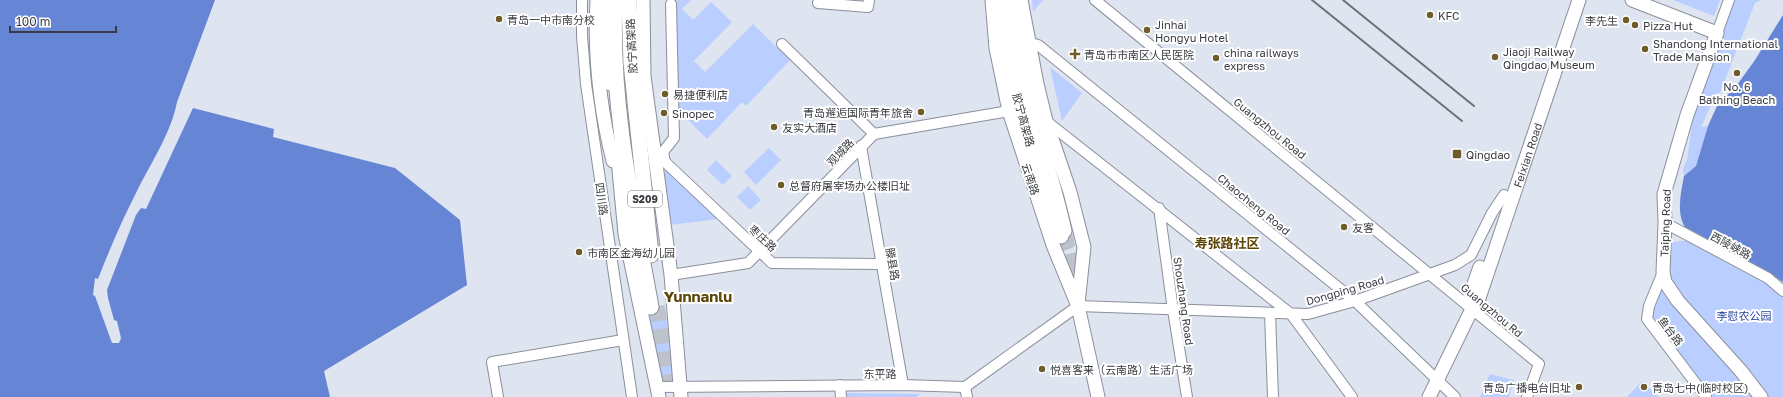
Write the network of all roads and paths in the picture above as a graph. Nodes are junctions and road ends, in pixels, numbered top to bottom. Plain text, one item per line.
1 (582, 0) edge
2 (596, 0) edge
3 (606, 0) edge
4 (615, 0) edge
5 (629, 0) edge
6 (642, 0) edge
7 (870, 0) edge
8 (992, 0) edge
9 (1000, 0) edge
10 (1010, 0) edge
11 (1021, 0) edge
12 (1095, 0) edge
13 (1570, 0) edge
14 (1579, 0) edge
15 (1632, 0) edge
16 (1729, 0) edge
17 (818, 3) dead end
18 (671, 4) dead end
19 (1717, 33) junction
20 (1028, 42) junction
21 (782, 44) dead end
22 (1009, 111) junction
23 (1046, 121) junction
24 (874, 134) junction
25 (861, 146) junction
26 (660, 163) junction
27 (621, 190) junction
28 (1504, 195) junction
29 (1159, 208) junction
30 (1665, 222) junction
31 (1063, 236) joint
32 (760, 251) junction
33 (881, 264) junction
34 (1663, 272) junction
35 (1431, 274) junction
36 (671, 275) junction
37 (1783, 290) edge
38 (1356, 301) junction
39 (1078, 306) junction
40 (1472, 309) junction
41 (1172, 310) junction
42 (1270, 313) junction
43 (1291, 314) junction
44 (623, 340) junction
45 (1438, 379) junction
46 (840, 385) junction
47 (903, 385) junction
48 (965, 387) junction
49 (658, 392) edge
50 (681, 392) edge
51 (498, 397) edge
52 (632, 397) edge
53 (840, 397) edge
54 (967, 397) edge
55 (1098, 397) edge
56 (1187, 397) edge
57 (1273, 397) edge
58 (1352, 397) edge
59 (1429, 397) edge
60 (1455, 397) edge
61 (1527, 397) edge
62 (1706, 397) edge
63 (1761, 397) edge

1 - 44 street, 四川路
2 - 27 main road
3 - 27 main road, 四川路
4 - 5 highway, 胶宁高架路 / S209
6 - 26 main road
7 - 17 street
8 - 22 main road, 云南路
9 - 31 highway, 胶宁高架路
10 - 31 main road
11 - 20 main road, 云南路
12 - 35 street, Guangzhou Road
13 - 28 main road, Feixian Road
14 - 40 main road, Feixian Road
15 - 19 main road
16 - 19 street, Taiping Road
18 - 26 street
19 - 30 main road, Taiping Road
20 - 23 main road, 云南路
20 - 38 street, Chaocheng Road
21 - 24 street
22 - 24 street
22 - 39 main road, 云南路
23 - 29 street
23 - 39 main road, 云南路
24 - 25 street, 观城路
25 - 32 street, 观城路
25 - 33 street, 滕县路
26 - 32 street, 枣庄路
26 - 36 main road
27 - 49 main road, 四川路
28 - 35 street, Dongping Road
28 - 40 main road, Feixian Road
29 - 41 street, Shouzhang Road
29 - 43 street
30 - 34 main road, Taiping Road
30 - 37 street, 西陵峡路
32 - 33 street, 枣庄路
32 - 36 street, 观城路
33 - 47 street, 滕县路
34 - 62 street, 鱼台路
34 - 63 main road, Taiping Road
35 - 38 street, Dongping Road
35 - 40 street, Guangzhou Rd
36 - 50 main road
38 - 43 street, Dongping Road
38 - 45 street, Chaocheng Road
39 - 41 street, Dongping Road
39 - 48 street
39 - 55 main road, 云南路
40 - 45 main road, Feixian Road
40 - 61 street, Guangzhou Rd
41 - 42 street, Dongping Road
41 - 56 street, Shouzhang Road
42 - 43 street, Dongping Road
42 - 57 street
43 - 58 street
44 - 51 street
44 - 52 street, 四川路
45 - 59 main road, Feixian Road
45 - 60 street, Chaocheng Road
46 - 47 street, 东平路
46 - 50 street, 东平路
46 - 53 street
47 - 48 street, 东平路
48 - 54 street
49 - 50 street, 东平路

